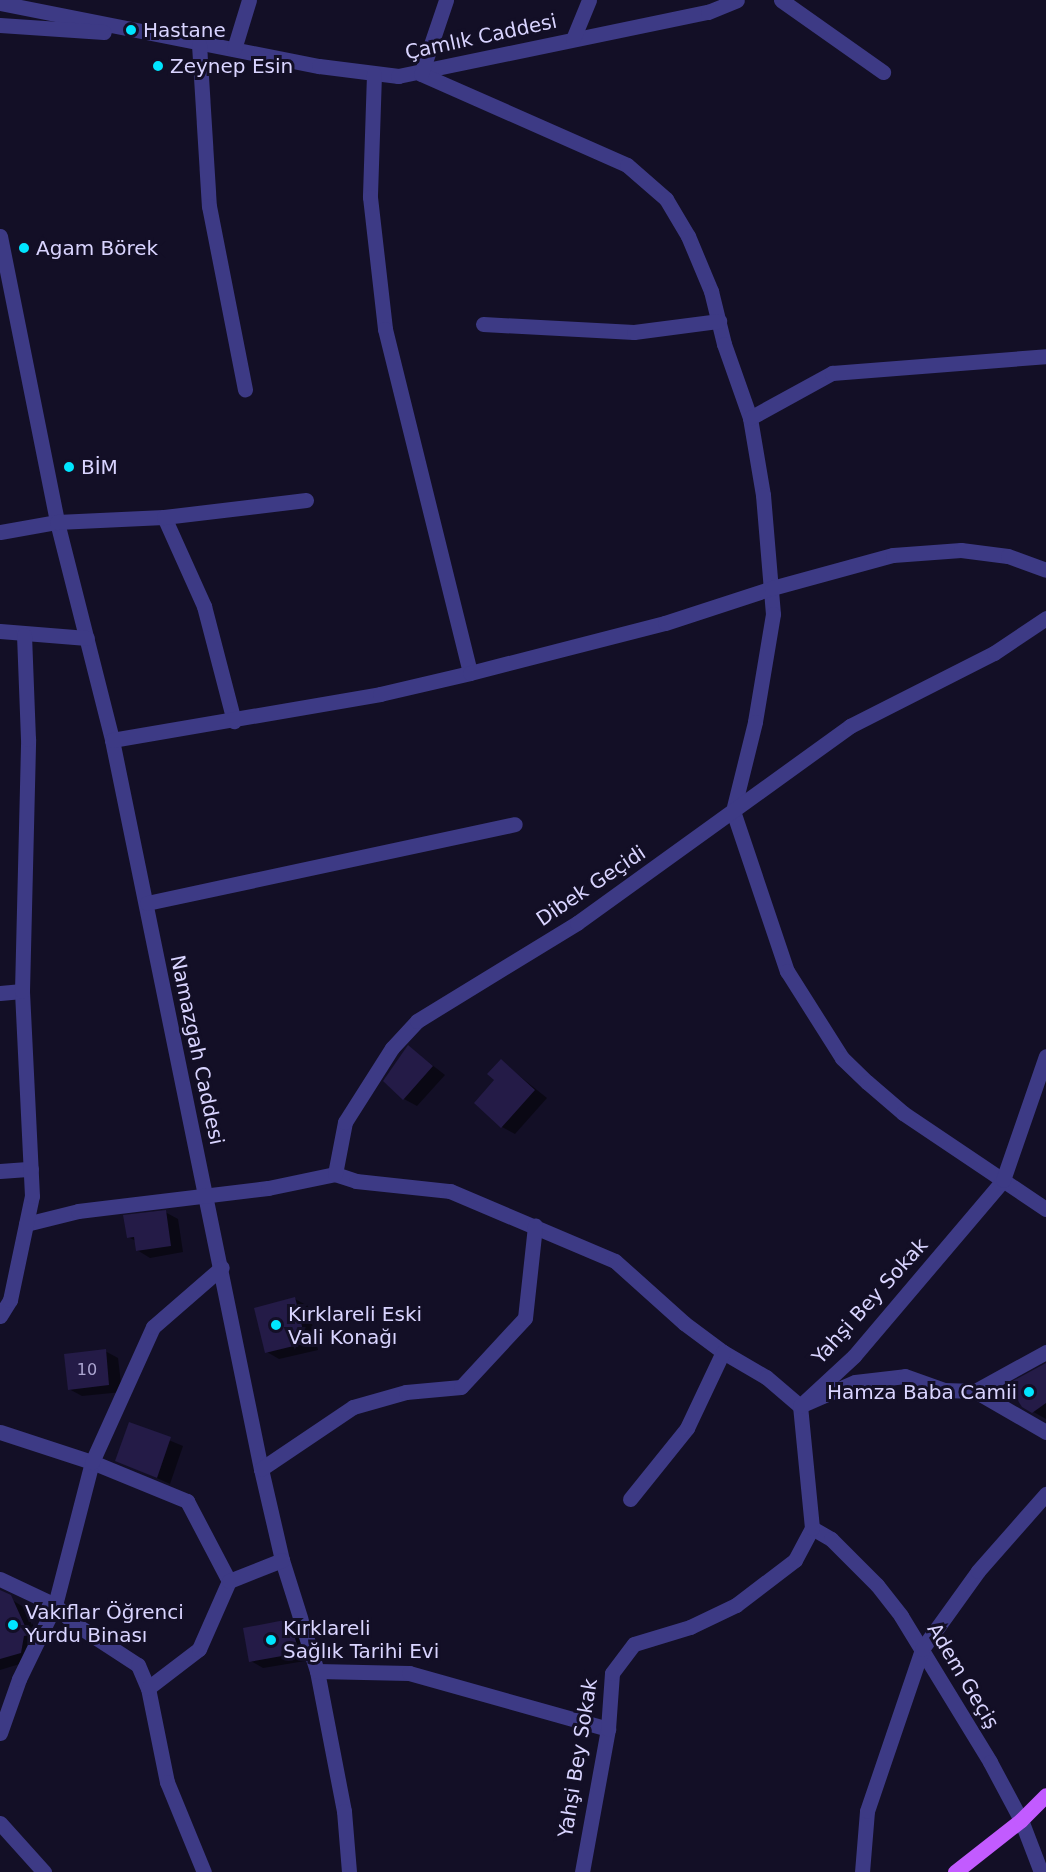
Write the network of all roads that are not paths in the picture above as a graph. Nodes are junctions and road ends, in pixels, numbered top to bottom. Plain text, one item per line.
1 (249, 0) edge
2 (446, 0) edge
3 (589, 0) edge
4 (737, 0) edge
5 (781, 0) edge
6 (0, 3) edge
7 (0, 26) edge
8 (160, 36) junction
9 (573, 39) junction
10 (199, 44) junction
11 (234, 49) junction
12 (883, 72) dead end
13 (374, 74) junction
14 (421, 74) junction
15 (0, 236) edge
16 (5, 284) edge
17 (719, 321) junction
18 (483, 324) dead end
19 (1046, 356) edge
20 (246, 390) dead end
21 (750, 418) junction
22 (306, 500) dead end
23 (164, 517) junction
24 (57, 522) junction
25 (0, 532) edge
26 (1046, 570) edge
27 (772, 588) junction
28 (1046, 618) edge
29 (0, 631) edge
30 (24, 635) junction
31 (87, 638) junction
32 (470, 673) junction
33 (234, 721) junction
34 (112, 740) junction
35 (733, 811) junction
36 (515, 824) dead end
37 (147, 903) junction
38 (22, 991) junction
39 (0, 993) edge
40 (1046, 1056) edge
41 (31, 1169) junction
42 (0, 1172) edge
43 (335, 1174) junction
44 (1003, 1180) junction
45 (206, 1194) junction
46 (1046, 1209) edge
47 (26, 1224) junction
48 (535, 1226) junction
49 (222, 1267) junction
50 (0, 1316) edge
51 (723, 1352) junction
52 (1046, 1352) edge
53 (975, 1391) junction
54 (800, 1406) junction
55 (0, 1432) edge
56 (1046, 1432) edge
57 (92, 1462) junction
58 (261, 1468) junction
59 (1046, 1494) edge
60 (630, 1499) dead end
61 (812, 1528) junction
62 (282, 1560) junction
63 (0, 1579) edge
64 (229, 1581) junction
65 (55, 1605) junction
66 (922, 1649) junction
67 (317, 1671) junction
68 (148, 1688) junction
69 (608, 1729) junction
70 (0, 1733) edge
71 (1046, 1795) edge
72 (1021, 1820) junction
73 (0, 1823) edge
74 (44, 1872) edge
75 (204, 1872) edge
76 (349, 1872) edge
77 (582, 1872) edge
78 (862, 1872) edge
79 (955, 1872) edge
80 (1041, 1872) edge

1 - 11 street
2 - 14 street
3 - 9 street
4 - 9 street, Çamlık Caddesi
5 - 12 street
6 - 8 street, Çamlık Caddesi
7 - 8 street, Çamlık Caddesi
8 - 10 street, Çamlık Caddesi
9 - 14 street, Çamlık Caddesi
10 - 11 street, Çamlık Caddesi
10 - 20 street
11 - 13 street, Çamlık Caddesi
13 - 14 street, Çamlık Caddesi
13 - 32 street
14 - 17 street
15 - 16 street, Namazgah Caddesi
16 - 24 street, Namazgah Caddesi
17 - 18 street
17 - 21 street
19 - 21 street
21 - 27 street
22 - 23 street
23 - 24 street
23 - 33 street
24 - 25 street
24 - 31 street, Namazgah Caddesi
26 - 27 street
27 - 32 street
27 - 35 street
28 - 35 street, Dibek Geçidi
29 - 30 street
30 - 31 street
30 - 38 street
31 - 34 street, Namazgah Caddesi
32 - 33 street
33 - 34 street
34 - 37 street, Namazgah Caddesi
35 - 43 street, Dibek Geçidi
35 - 44 street
36 - 37 street
37 - 45 street, Namazgah Caddesi
38 - 39 street
38 - 41 street
40 - 44 street, Yahşi Bey Sokak
41 - 42 street
41 - 47 street
43 - 45 street
43 - 48 street
44 - 46 street
44 - 54 street, Yahşi Bey Sokak
45 - 47 street
45 - 49 street, Namazgah Caddesi
47 - 50 street
48 - 51 street
48 - 58 street
49 - 57 street
49 - 58 street, Namazgah Caddesi
51 - 54 street
51 - 60 street
52 - 53 street
53 - 54 street
53 - 56 street
54 - 61 street
55 - 57 street
57 - 64 street
57 - 65 street
58 - 62 street, Namazgah Caddesi
59 - 66 street
61 - 66 street, Adem Geçiş
61 - 69 street, Yahşi Bey Sokak
62 - 64 street
62 - 67 street, Namazgah Caddesi
63 - 65 street
64 - 68 street
65 - 68 street
65 - 70 street
66 - 72 street, Adem Geçiş
66 - 78 street
67 - 69 street
67 - 76 street, Namazgah Caddesi
68 - 75 street
69 - 77 street, Yahşi Bey Sokak
71 - 72 main road
72 - 79 main road
72 - 80 street, Adem Geçiş
73 - 74 street

